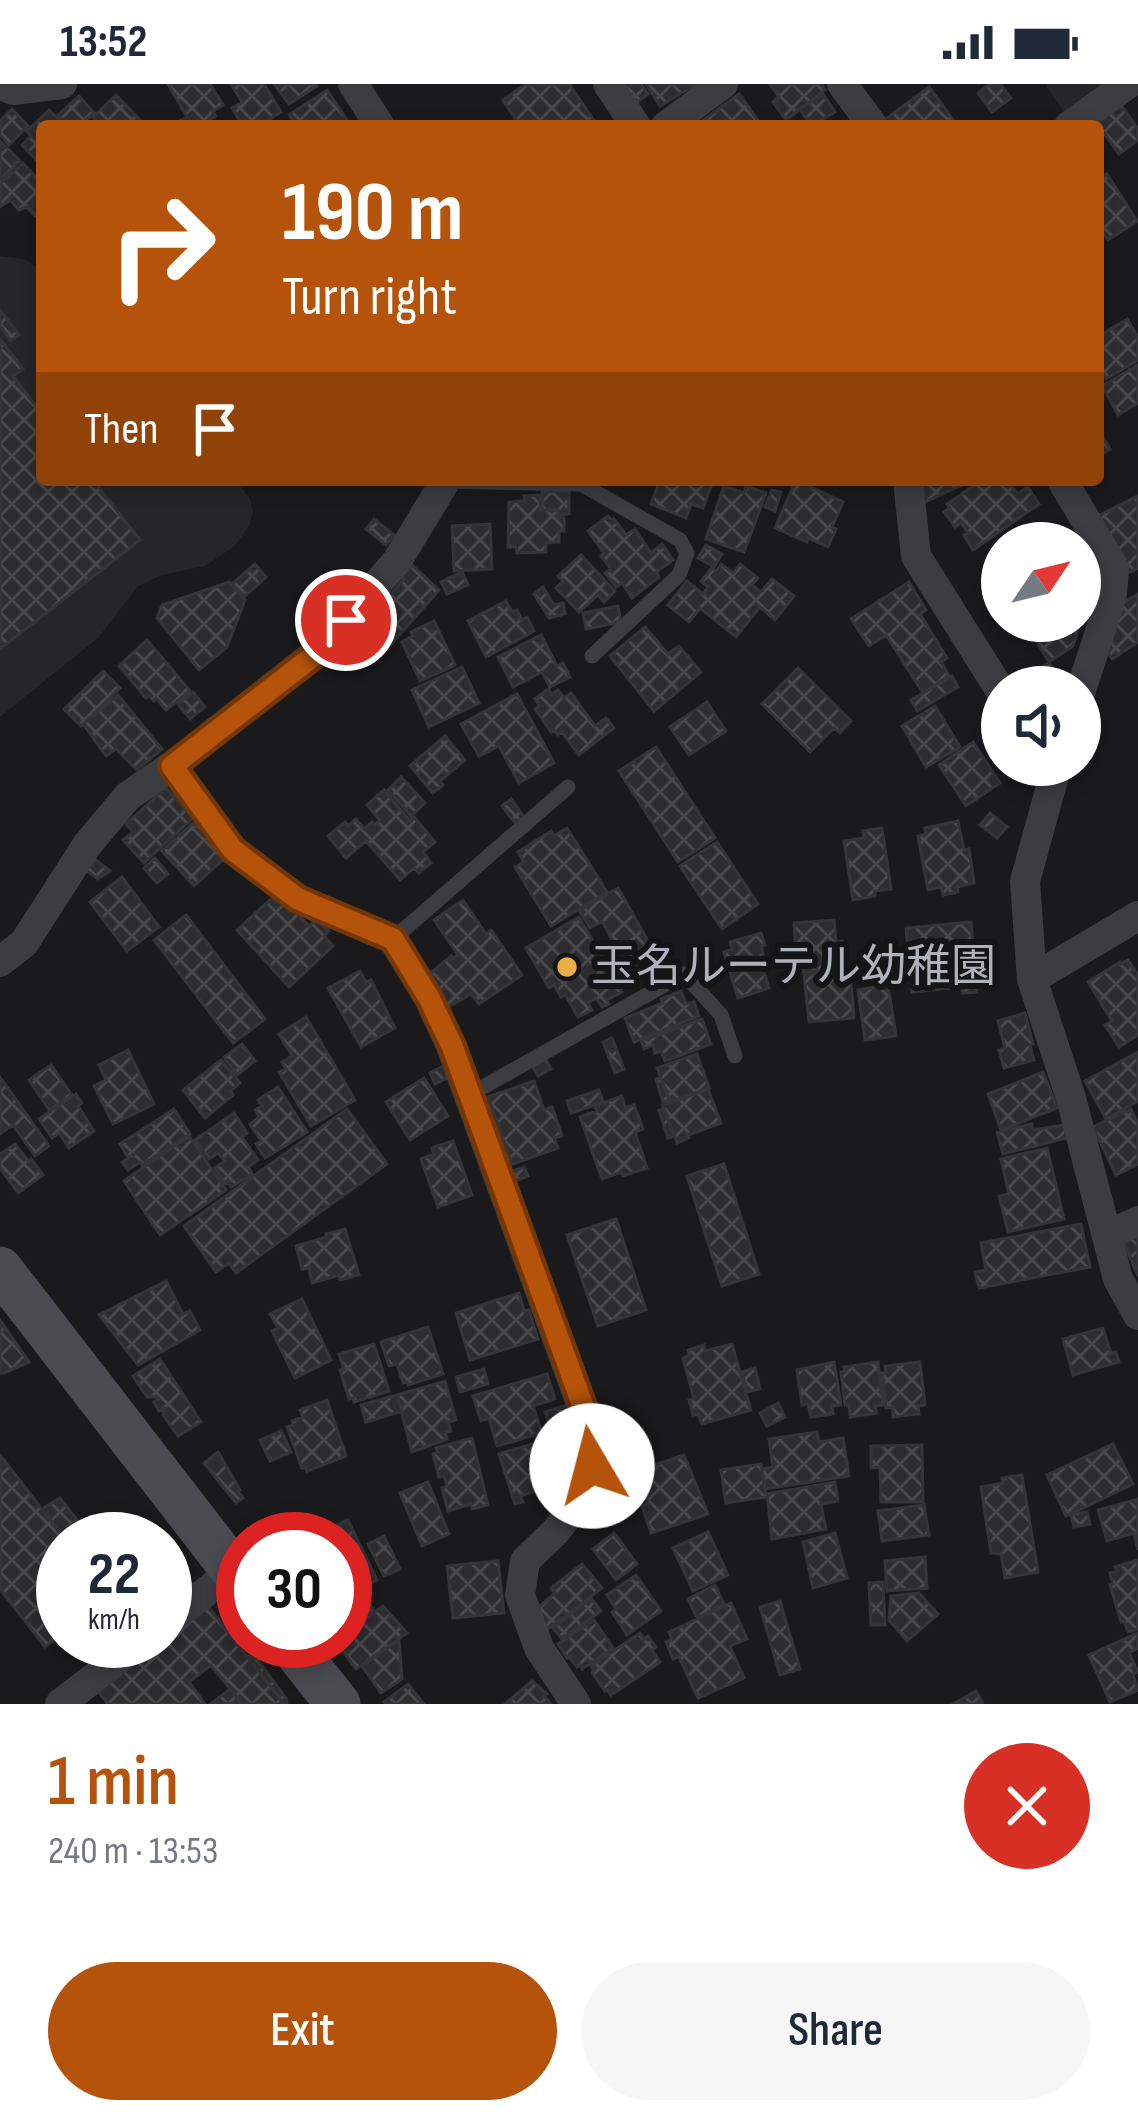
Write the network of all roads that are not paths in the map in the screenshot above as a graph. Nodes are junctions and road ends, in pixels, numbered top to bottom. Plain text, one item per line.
1 (62, 84) edge
2 (353, 84) edge
3 (608, 84) edge
4 (723, 84) edge
5 (842, 84) edge
6 (1128, 84) edge
7 (0, 85) edge
8 (376, 120) edge
9 (632, 120) edge
10 (674, 120) edge
11 (869, 120) edge
12 (1078, 120) edge
13 (442, 486) edge
14 (585, 486) edge
15 (909, 486) edge
16 (1066, 486) edge
17 (1125, 590) edge
18 (592, 656) dead end
19 (985, 666) edge
20 (1092, 666) edge
21 (172, 766) junction
22 (1048, 786) edge
23 (568, 788) dead end
24 (1138, 916) edge
25 (393, 939) junction
26 (0, 962) edge
27 (1032, 979) junction
28 (735, 1056) dead end
29 (470, 1095) junction
30 (1138, 1221) edge
31 (1108, 1235) junction
32 (0, 1269) edge
33 (1138, 1315) edge
34 (216, 1549) edge
35 (107, 1668) edge
36 (310, 1668) edge
37 (60, 1704) edge
38 (338, 1704) edge
39 (576, 1704) edge

1 - 7 street
2 - 8 street
3 - 9 street
4 - 10 street
5 - 11 street
6 - 12 street
13 - 21 street
14 - 18 lane
15 - 19 street
16 - 17 street
17 - 20 street
21 - 25 street
21 - 26 street
22 - 27 street
23 - 25 lane
24 - 27 street
25 - 29 street
27 - 31 street
28 - 29 lane
29 - 39 street
30 - 31 street
31 - 33 street
32 - 34 main road
35 - 37 street
36 - 38 main road

